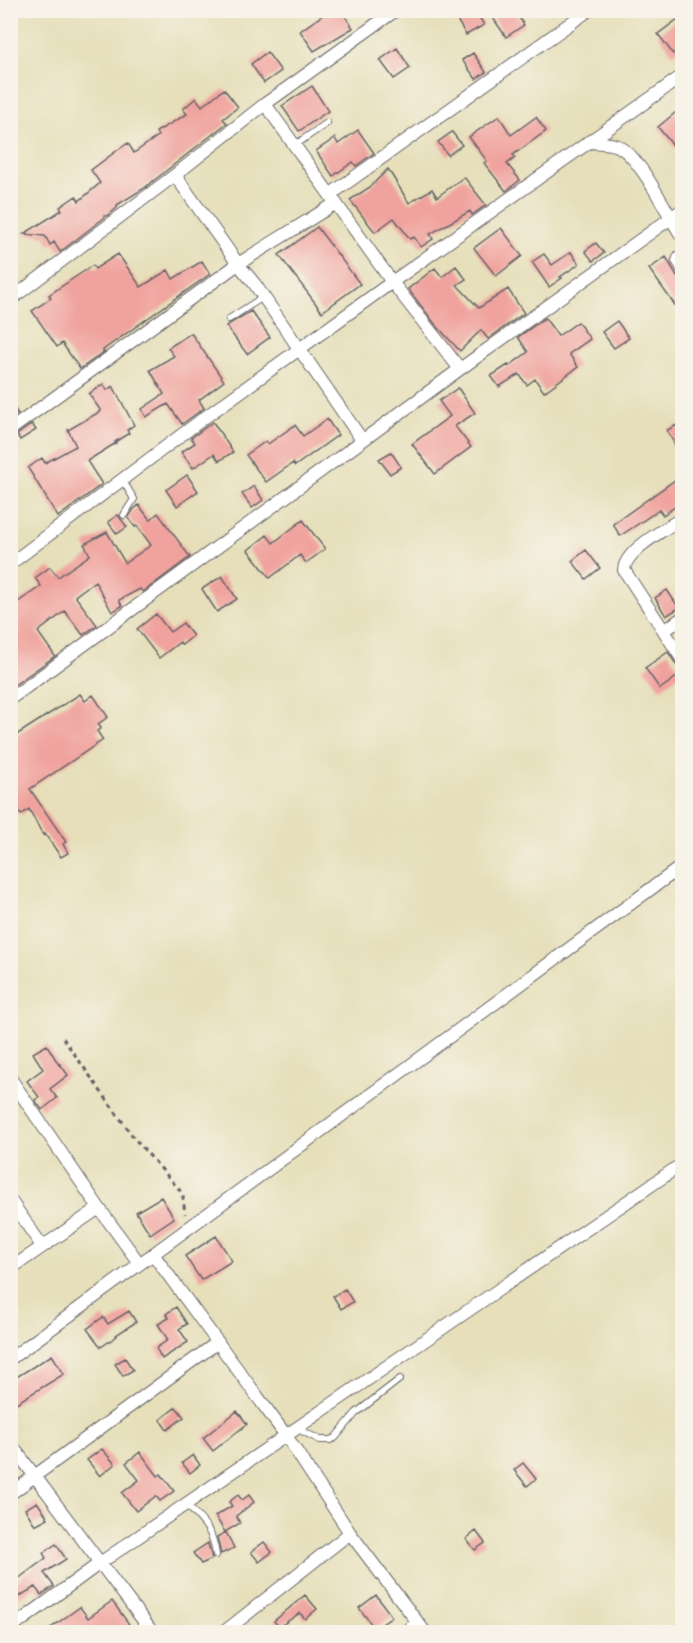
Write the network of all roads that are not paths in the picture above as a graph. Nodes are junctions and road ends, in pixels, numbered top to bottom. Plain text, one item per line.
1 (396, 10) edge
2 (589, 10) edge
3 (682, 76) edge
4 (266, 104) junction
5 (327, 123) dead end
6 (588, 142) junction
7 (295, 145) junction
8 (175, 175) junction
9 (334, 198) junction
10 (682, 210) edge
11 (670, 218) junction
12 (682, 236) edge
13 (682, 250) edge
14 (238, 264) junction
15 (682, 273) edge
16 (392, 282) junction
17 (263, 297) junction
18 (10, 300) edge
19 (229, 319) dead end
20 (300, 350) junction
21 (460, 369) junction
22 (10, 430) edge
23 (362, 440) junction
24 (123, 481) junction
25 (124, 515) dead end
26 (682, 518) edge
27 (10, 564) edge
28 (682, 618) edge
29 (664, 631) junction
30 (682, 659) edge
31 (10, 699) edge
32 (682, 866) edge
33 (10, 1078) edge
34 (682, 1164) edge
35 (10, 1200) edge
36 (99, 1208) junction
37 (42, 1246) junction
38 (153, 1254) junction
39 (140, 1263) junction
40 (10, 1269) edge
41 (218, 1342) junction
42 (10, 1359) edge
43 (400, 1379) dead end
44 (298, 1429) junction
45 (287, 1437) junction
46 (10, 1443) edge
47 (35, 1477) junction
48 (10, 1494) edge
49 (187, 1505) junction
50 (350, 1533) junction
51 (216, 1555) dead end
52 (100, 1563) junction
53 (421, 1628) edge
54 (10, 1629) edge
55 (152, 1632) edge
56 (224, 1632) edge
57 (405, 1632) edge

1 - 4 street
2 - 9 street
3 - 6 street
4 - 7 street
4 - 8 street
5 - 7 lane
6 - 11 street
6 - 16 street
7 - 9 street
8 - 14 street
8 - 18 street
9 - 14 street
9 - 16 street
10 - 11 street
11 - 12 street
11 - 21 street
13 - 15 lane
14 - 17 street
14 - 22 street
16 - 20 street
16 - 21 street
17 - 19 lane
17 - 20 street
20 - 23 street
20 - 24 street
21 - 23 street
23 - 31 street
24 - 25 lane
24 - 27 street
26 - 29 street
28 - 29 street
29 - 30 street
32 - 38 street
33 - 36 street
34 - 44 street
35 - 37 street
36 - 37 street
36 - 39 street
37 - 40 street
38 - 39 street
38 - 41 street
39 - 42 street
41 - 45 street
41 - 47 street
43 - 44 lane
44 - 45 street
45 - 49 street
45 - 50 street
46 - 47 street
47 - 48 street
47 - 52 street
49 - 51 lane
49 - 52 street
50 - 53 street
50 - 56 street
52 - 54 street
52 - 55 street
53 - 57 street

